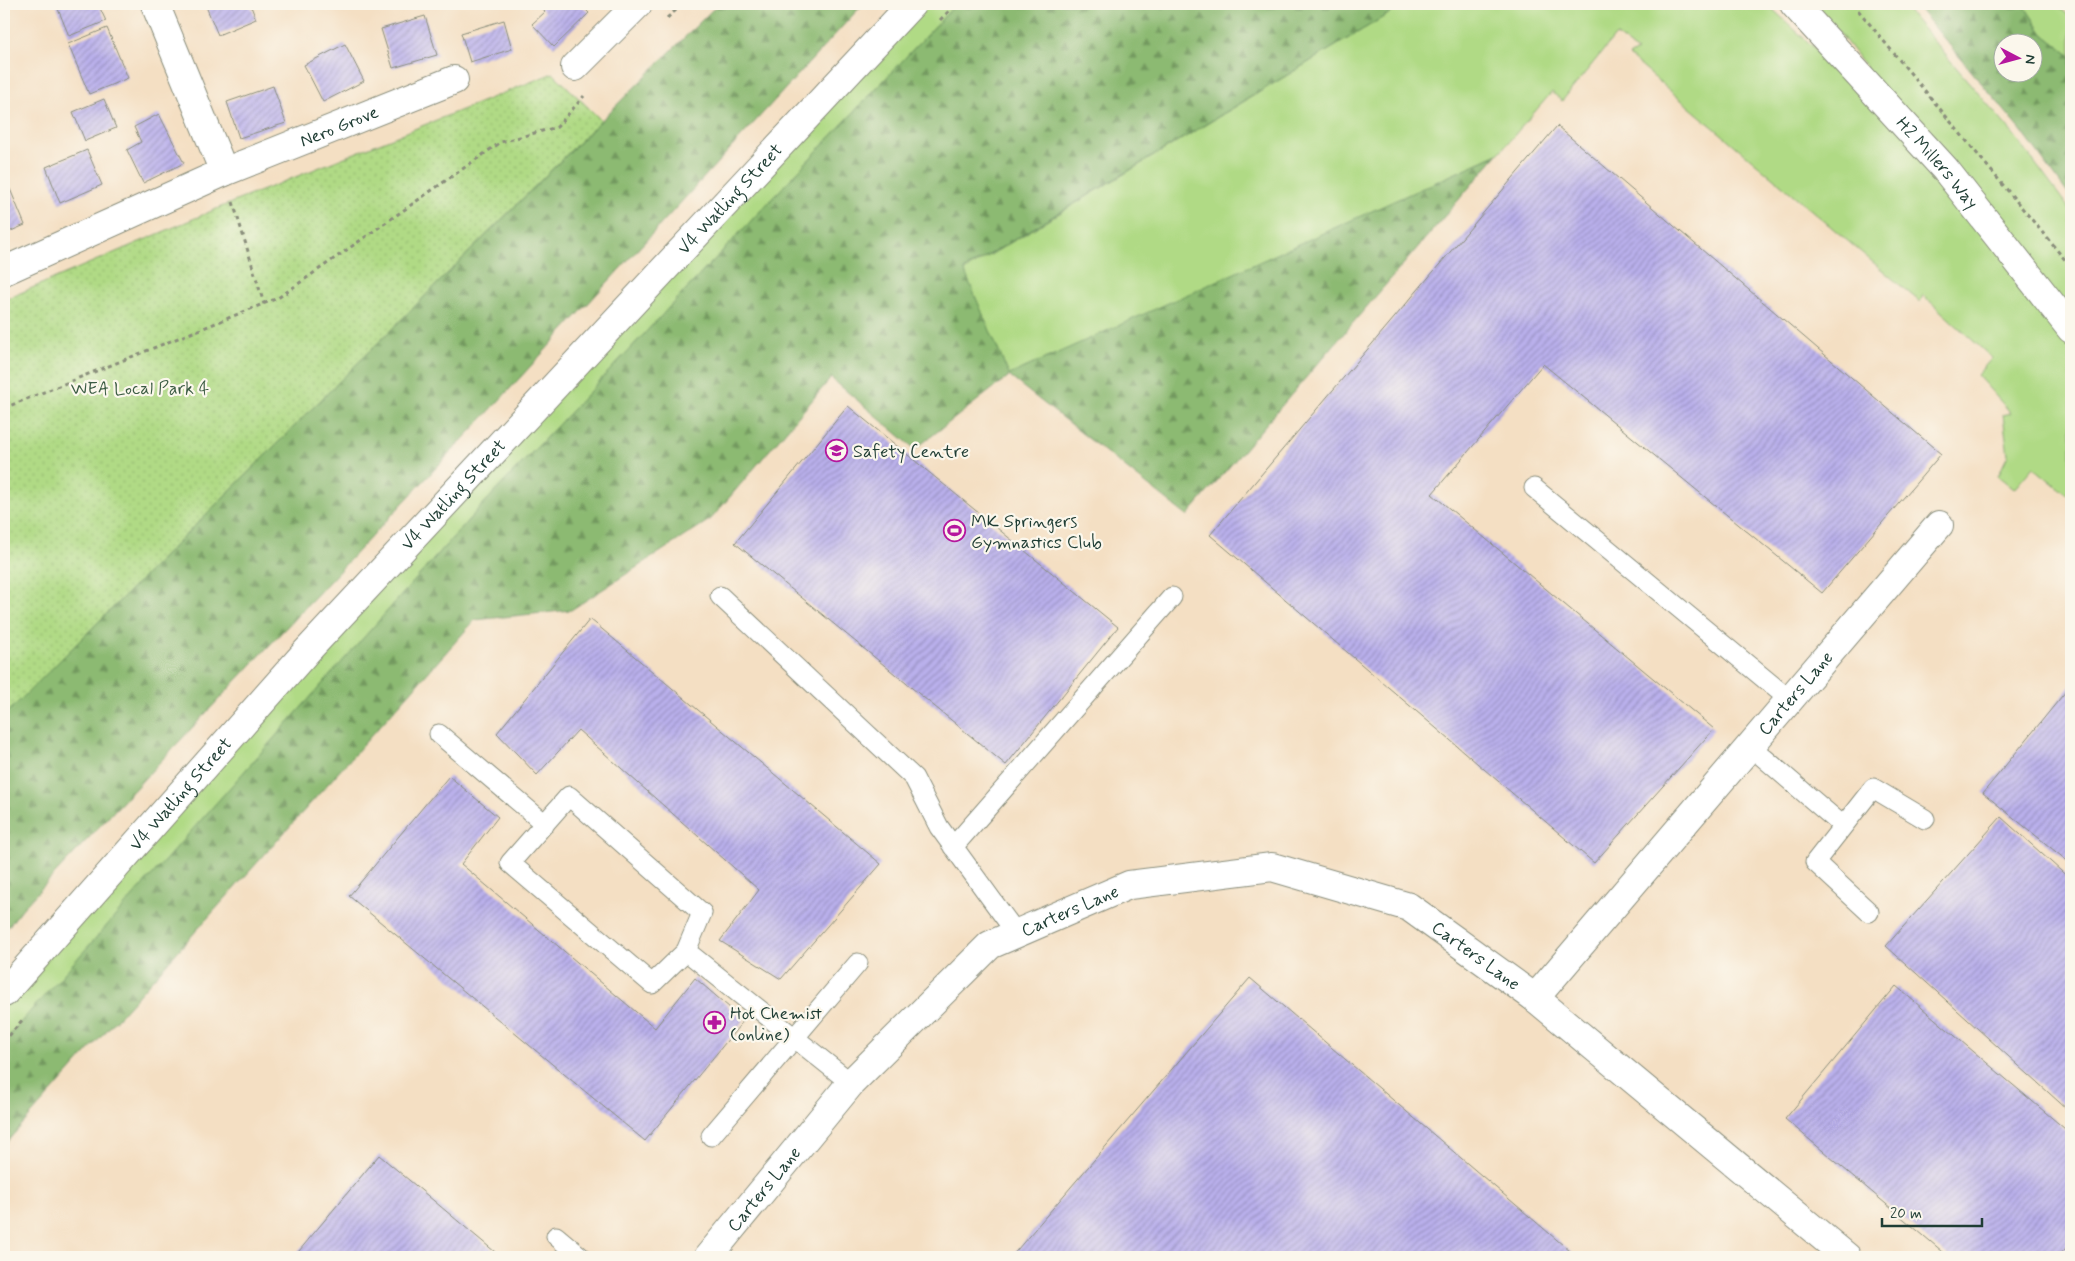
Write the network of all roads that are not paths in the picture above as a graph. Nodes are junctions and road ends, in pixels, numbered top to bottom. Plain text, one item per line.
1 (155, 4) edge
2 (912, 4) edge
3 (1794, 4) edge
4 (628, 7) edge
5 (576, 67) dead end
6 (454, 80) dead end
7 (224, 172) junction
8 (4, 271) edge
9 (2071, 329) edge
10 (1534, 488) dead end
11 (1939, 525) dead end
12 (720, 596) dead end
13 (1172, 597) dead end
14 (1790, 700) junction
15 (439, 734) dead end
16 (1750, 746) junction
17 (1925, 819) dead end
18 (545, 824) junction
19 (1843, 826) junction
20 (953, 847) junction
21 (1869, 912) dead end
22 (1016, 934) junction
23 (686, 950) junction
24 (858, 963) dead end
25 (4, 993) edge
26 (1535, 998) junction
27 (794, 1037) junction
28 (852, 1083) junction
29 (711, 1136) dead end
30 (556, 1236) dead end
31 (581, 1257) edge
32 (708, 1257) edge
33 (1847, 1257) edge

1 - 7 street
2 - 25 street, V4 Watling Street
3 - 9 street, H2 Millers Way
4 - 5 street
6 - 7 street, Nero Grove
7 - 8 street, Nero Grove
10 - 14 lane
11 - 14 street, Carters Lane
12 - 20 lane
13 - 20 lane
14 - 16 street, Carters Lane
15 - 18 lane
16 - 19 lane
16 - 26 street, Carters Lane
17 - 19 lane
18 - 23 lane
18 - 23 lane
19 - 21 lane
20 - 22 lane
22 - 26 street, Carters Lane
22 - 28 street, Carters Lane
23 - 27 lane
24 - 27 lane
26 - 33 street, Carters Lane
27 - 28 lane
27 - 29 lane
28 - 32 street, Carters Lane
30 - 31 lane

